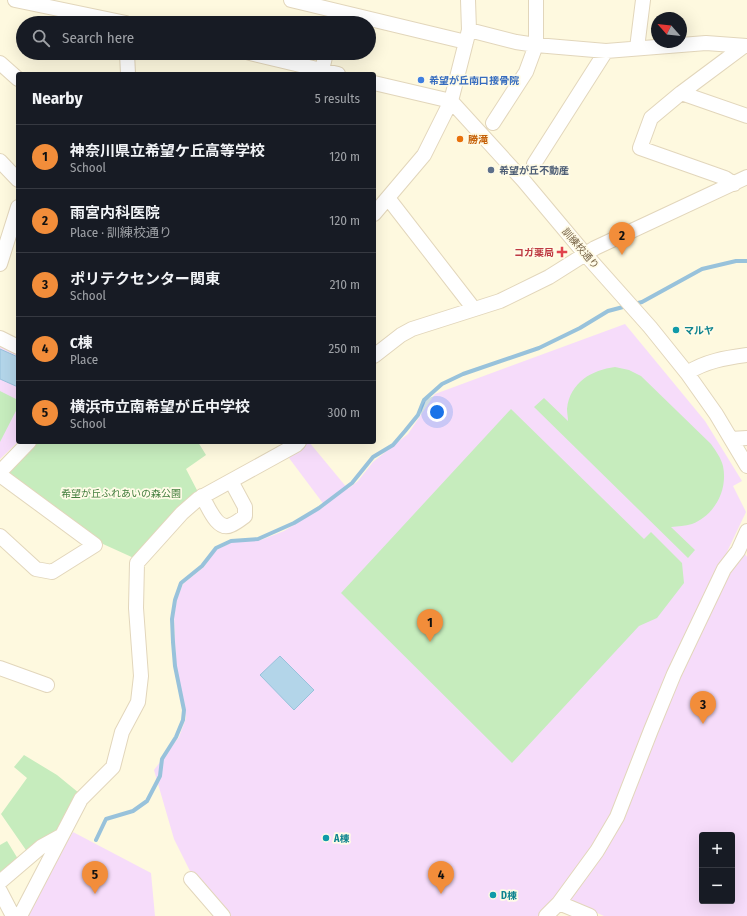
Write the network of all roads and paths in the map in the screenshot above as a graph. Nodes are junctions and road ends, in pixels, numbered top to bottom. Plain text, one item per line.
1 (14, 0) edge
2 (291, 0) edge
3 (468, 0) edge
4 (536, 0) edge
5 (643, 0) edge
6 (50, 4) edge
7 (97, 16) edge
8 (331, 16) edge
9 (376, 23) edge
10 (467, 36) junction
11 (536, 45) junction
12 (745, 46) edge
13 (637, 48) junction
14 (606, 51) junction
15 (127, 60) edge
16 (280, 60) edge
17 (324, 60) edge
18 (0, 63) edge
19 (322, 70) junction
20 (128, 72) edge
21 (330, 72) edge
22 (16, 77) edge
23 (376, 83) edge
24 (681, 93) junction
25 (450, 101) junction
26 (747, 116) edge
27 (493, 124) dead end
28 (0, 161) edge
29 (534, 164) dead end
30 (747, 177) edge
31 (16, 178) edge
32 (734, 184) junction
33 (388, 198) junction
34 (376, 212) edge
35 (16, 213) edge
36 (585, 254) junction
37 (0, 264) edge
38 (474, 309) junction
39 (0, 338) edge
40 (16, 346) edge
41 (376, 354) edge
42 (747, 355) edge
43 (687, 373) junction
44 (747, 438) edge
45 (731, 440) junction
46 (27, 444) edge
47 (297, 445) edge
48 (747, 466) edge
49 (0, 472) edge
50 (0, 475) edge
51 (231, 481) junction
52 (202, 496) junction
53 (747, 531) edge
54 (0, 536) edge
55 (0, 669) edge
56 (47, 685) dead end
57 (61, 836) junction
58 (190, 879) dead end
59 (0, 882) edge
60 (0, 891) edge
61 (558, 902) junction
62 (13, 916) edge
63 (20, 916) edge
64 (223, 916) edge
65 (546, 916) edge
66 (590, 916) edge

1 - 6 street
2 - 8 street
3 - 10 street
4 - 11 street
5 - 13 street
6 - 7 street
9 - 10 street
10 - 11 street
10 - 25 street
11 - 14 street
11 - 27 street
12 - 13 street
12 - 24 street
13 - 14 street
14 - 29 street
15 - 20 street
16 - 19 street
17 - 19 street
18 - 22 street
19 - 21 street
23 - 25 street
24 - 26 street
24 - 32 street
25 - 33 street
25 - 36 street, 訓練校通り
28 - 31 street
30 - 32 street
32 - 36 street
33 - 34 street
33 - 38 street
35 - 37 street
36 - 38 street
36 - 43 street, 訓練校通り
38 - 41 street
39 - 40 street
42 - 43 street
43 - 45 street, 訓練校通り
44 - 45 street
45 - 48 street, 訓練校通り
46 - 49 street
47 - 51 street
50 - 54 street
51 - 52 street
51 - 52 street
52 - 57 street
53 - 61 street
55 - 56 street
57 - 59 street
57 - 63 street
58 - 64 street
60 - 62 street
61 - 65 street
61 - 66 street

